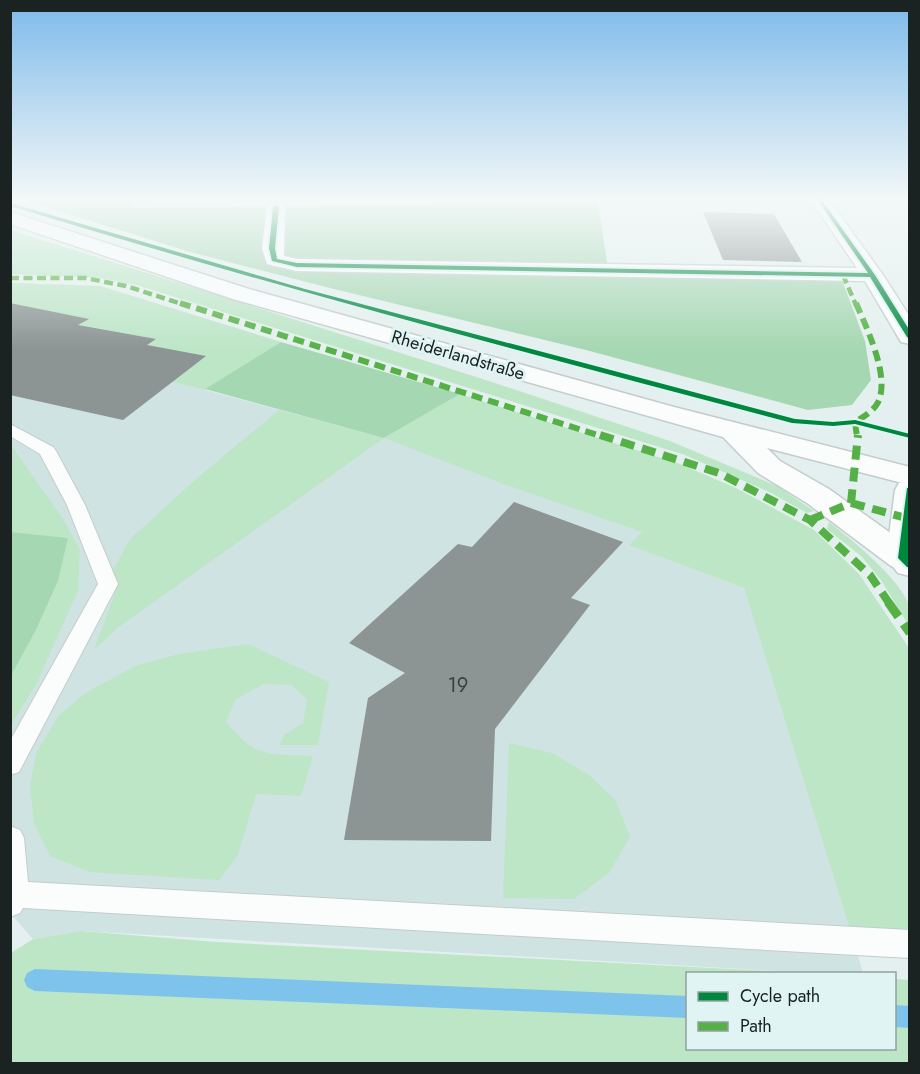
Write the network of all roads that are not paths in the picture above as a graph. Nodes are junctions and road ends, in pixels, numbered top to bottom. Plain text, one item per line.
1 (105, 249) edge
2 (272, 249) edge
3 (854, 249) edge
4 (872, 275) junction
5 (902, 313) edge
6 (909, 337) edge
7 (10, 429) edge
8 (732, 430) junction
9 (909, 476) edge
10 (909, 490) edge
11 (906, 561) edge
12 (10, 765) edge
13 (10, 838) edge
14 (13, 899) edge
15 (909, 944) edge

1 - 8 street, Rheiderlandstraße
2 - 4 street
3 - 4 street
4 - 5 street
5 - 6 street
7 - 12 lane
8 - 9 street, Rheiderlandstraße
8 - 11 street
10 - 11 street
13 - 14 lane
14 - 15 lane

